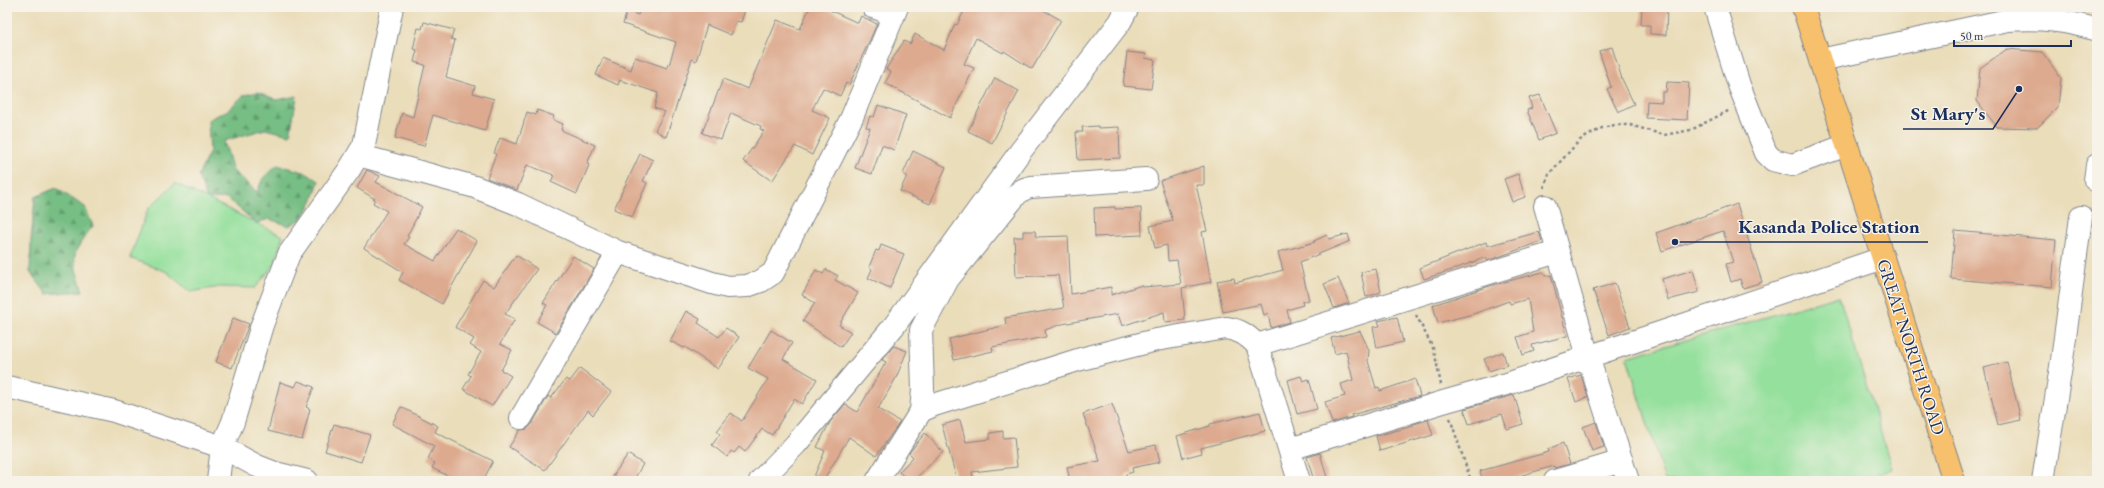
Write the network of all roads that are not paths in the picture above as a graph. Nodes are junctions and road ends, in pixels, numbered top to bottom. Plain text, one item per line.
1 (392, 7) edge
2 (873, 7) edge
3 (1128, 7) edge
4 (1715, 7) edge
5 (1803, 7) edge
6 (896, 10) edge
7 (2097, 30) edge
8 (1820, 60) junction
9 (1847, 145) junction
10 (358, 155) junction
11 (1146, 179) dead end
12 (1545, 206) road end
13 (2081, 217) dead end
14 (618, 252) junction
15 (1557, 252) junction
16 (1883, 258) junction
17 (1257, 345) junction
18 (1588, 357) junction
19 (7, 387) edge
20 (921, 411) junction
21 (521, 418) dead end
22 (222, 447) junction
23 (1290, 449) junction
24 (1625, 471) edge
25 (218, 481) edge
26 (307, 481) edge
27 (760, 481) edge
28 (877, 481) edge
29 (1299, 481) edge
30 (1555, 481) edge
31 (1954, 481) edge
32 (2043, 481) edge

1 - 10 street
2 - 6 street
3 - 27 street
4 - 9 street
5 - 8 highway, GREAT NORTH ROAD
6 - 14 street
7 - 8 street
8 - 9 highway, GREAT NORTH ROAD
9 - 16 highway, GREAT NORTH ROAD
10 - 14 street
10 - 22 street
11 - 20 street
12 - 15 street
13 - 32 street
14 - 21 street
15 - 17 street
15 - 18 street
16 - 18 street
16 - 31 highway, GREAT NORTH ROAD
17 - 20 street
17 - 23 street
18 - 23 street
18 - 24 street
19 - 22 street
20 - 28 street
22 - 25 street
22 - 26 street
23 - 29 street
24 - 30 street

